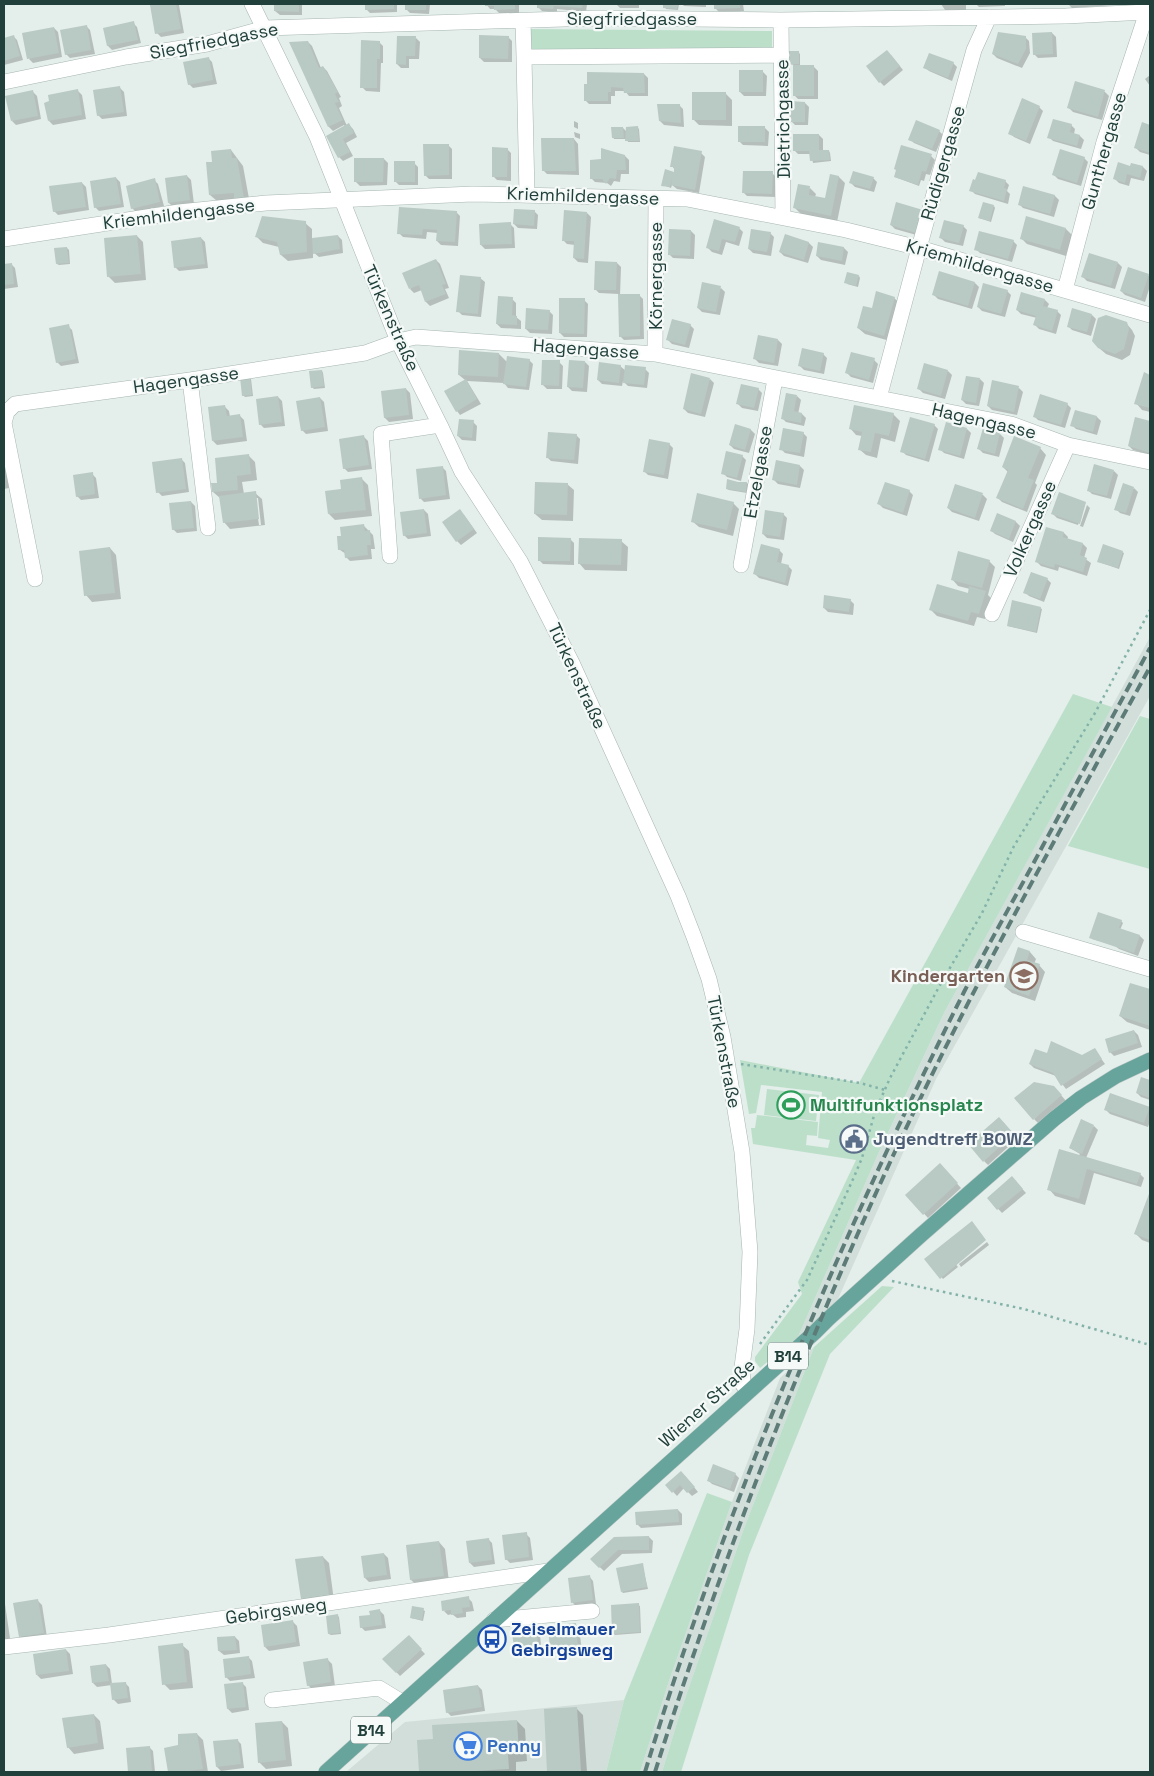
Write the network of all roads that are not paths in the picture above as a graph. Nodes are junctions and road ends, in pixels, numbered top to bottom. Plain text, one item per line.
1 (252, 4) edge
2 (648, 11) edge
3 (1146, 11) edge
4 (989, 17) junction
5 (781, 20) junction
6 (523, 21) junction
7 (265, 28) junction
8 (782, 56) junction
9 (524, 57) junction
10 (4, 82) edge
11 (527, 195) junction
12 (656, 198) junction
13 (341, 200) junction
14 (784, 217) junction
15 (4, 239) edge
16 (919, 248) junction
17 (1065, 290) junction
18 (1150, 315) edge
19 (398, 341) junction
20 (656, 354) junction
21 (775, 378) junction
22 (190, 380) junction
23 (879, 398) junction
24 (440, 425) junction
25 (1068, 444) junction
26 (1150, 462) edge
27 (208, 528) dead end
28 (390, 556) dead end
29 (741, 565) dead end
30 (35, 578) dead end
31 (992, 614) dead end
32 (1023, 932) dead end
33 (1150, 969) edge
34 (1150, 1060) edge
35 (749, 1390) junction
36 (548, 1571) junction
37 (592, 1611) dead end
38 (494, 1620) junction
39 (4, 1647) edge
40 (272, 1700) dead end
41 (402, 1702) junction
42 (335, 1769) edge

1 - 7 street, Türkenstraße
2 - 5 street, Siegfriedgasse
2 - 6 street, Siegfriedgasse
3 - 4 street, Siegfriedgasse
3 - 17 street, Gunthergasse
4 - 5 street, Siegfriedgasse
4 - 16 street, Rüdigergasse
5 - 8 street, Dietrichgasse
6 - 7 street, Siegfriedgasse
6 - 9 street
7 - 10 street, Siegfriedgasse
7 - 13 street, Türkenstraße
8 - 9 street
8 - 14 street, Dietrichgasse
9 - 11 street
11 - 12 street, Kriemhildengasse
11 - 13 street, Kriemhildengasse
12 - 14 street, Kriemhildengasse
12 - 20 street, Körnergasse
13 - 15 street, Kriemhildengasse
13 - 19 street, Türkenstraße
14 - 16 street, Kriemhildengasse
16 - 17 street, Kriemhildengasse
16 - 23 street, Rüdigergasse
17 - 18 street, Kriemhildengasse
19 - 20 street, Hagengasse
19 - 22 street, Hagengasse
19 - 24 street, Türkenstraße
20 - 21 street, Hagengasse
21 - 23 street, Hagengasse
21 - 29 street, Etzelgasse
22 - 27 street
22 - 30 street, Hagengasse
23 - 25 street, Hagengasse
24 - 28 street
24 - 35 street, Türkenstraße
25 - 26 street, Hagengasse
25 - 31 street, Volkergasse
32 - 33 street
34 - 35 main road, Wiener Straße / B14
35 - 36 main road, Wiener Straße / B14
36 - 38 main road, Wiener Straße / B14
36 - 39 street, Gebirgsweg
37 - 38 street
38 - 41 main road, Wiener Straße / B14
40 - 41 street
41 - 42 main road, Wiener Straße / B14

